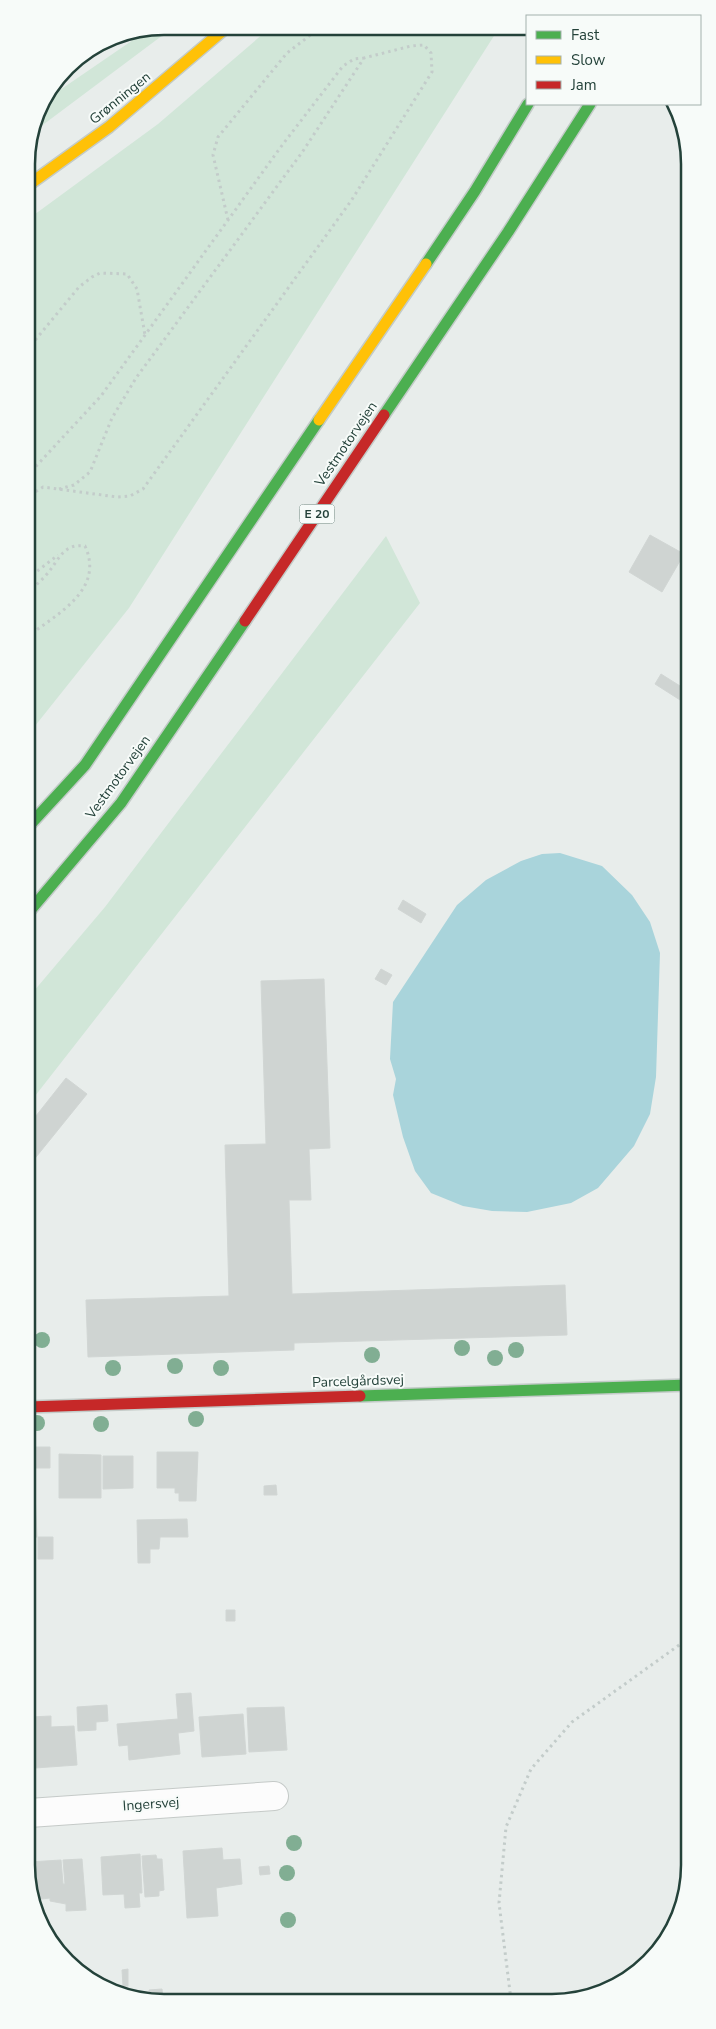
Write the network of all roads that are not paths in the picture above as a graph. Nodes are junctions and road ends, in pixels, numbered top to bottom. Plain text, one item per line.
1 (218, 35) edge
2 (527, 105) edge
3 (589, 105) edge
4 (35, 180) edge
5 (35, 820) edge
6 (35, 905) edge
7 (681, 1385) edge
8 (35, 1407) edge
9 (274, 1796) dead end
10 (35, 1813) edge

1 - 4 main road, Grønningen
2 - 5 main road
3 - 6 main road, Vestmotorvejen / E 20
7 - 8 main road, Parcelgårdsvej
9 - 10 street, Ingersvej

